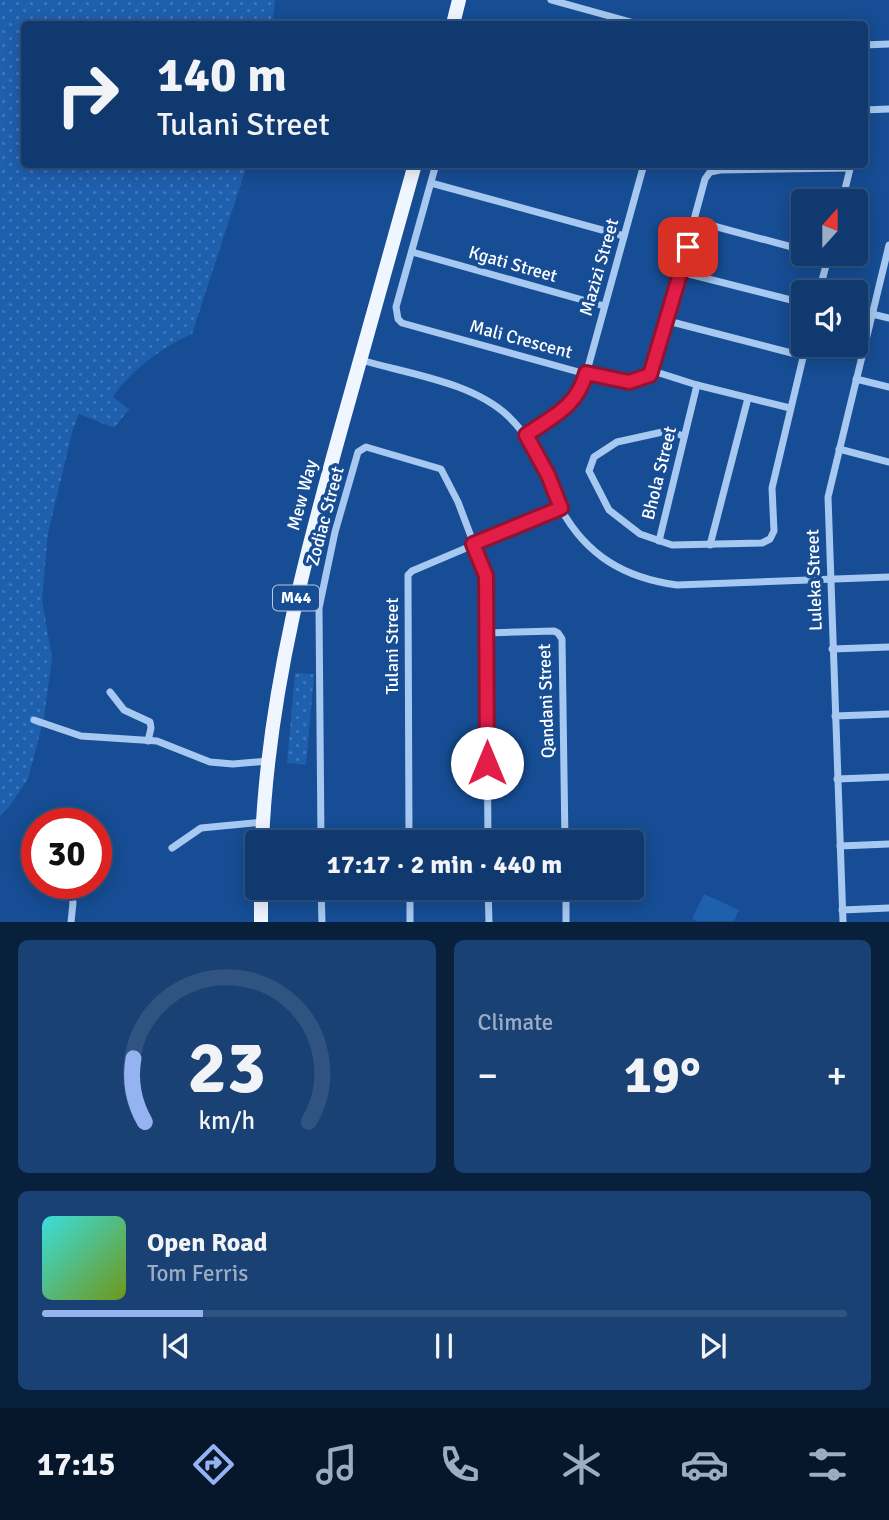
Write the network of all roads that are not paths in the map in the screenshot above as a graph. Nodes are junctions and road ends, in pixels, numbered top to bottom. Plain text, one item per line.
1 (459, 0) edge
2 (551, 0) edge
3 (454, 21) edge
4 (627, 21) edge
5 (889, 44) edge
6 (868, 45) edge
7 (889, 109) edge
8 (868, 110) edge
9 (414, 168) edge
10 (435, 168) edge
11 (641, 168) edge
12 (785, 168) edge
13 (850, 168) edge
14 (431, 183) junction
15 (845, 189) edge
16 (695, 221) junction
17 (624, 236) junction
18 (889, 245) edge
19 (791, 247) edge
20 (412, 251) junction
21 (681, 272) junction
22 (791, 300) edge
23 (604, 306) junction
24 (872, 314) junction
25 (889, 318) edge
26 (668, 321) junction
27 (791, 353) edge
28 (803, 357) edge
29 (361, 359) junction
30 (653, 371) junction
31 (586, 373) junction
32 (856, 379) junction
33 (697, 385) junction
34 (889, 387) edge
35 (748, 398) junction
36 (790, 408) junction
37 (526, 435) junction
38 (684, 436) junction
39 (839, 449) junction
40 (889, 462) edge
41 (561, 508) junction
42 (659, 541) junction
43 (473, 544) junction
44 (710, 545) junction
45 (889, 577) edge
46 (830, 579) junction
47 (486, 633) junction
48 (889, 647) edge
49 (832, 649) junction
50 (110, 692) dead end
51 (889, 713) edge
52 (835, 716) junction
53 (34, 719) dead end
54 (148, 741) junction
55 (269, 761) junction
56 (889, 777) edge
57 (837, 779) junction
58 (263, 822) junction
59 (263, 830) edge
60 (321, 830) edge
61 (409, 830) edge
62 (488, 830) edge
63 (565, 830) edge
64 (889, 844) edge
65 (840, 846) junction
66 (172, 848) dead end
67 (72, 899) edge
68 (261, 900) edge
69 (321, 900) edge
70 (410, 900) edge
71 (488, 900) edge
72 (566, 900) edge
73 (889, 908) edge
74 (842, 910) junction
75 (71, 922) edge
76 (261, 922) edge
77 (322, 922) edge
78 (410, 922) edge
79 (489, 922) edge
80 (566, 922) edge
81 (843, 922) edge

1 - 3 main road
2 - 4 street
5 - 6 street
7 - 8 street
9 - 29 main road, Mew Way / M44
10 - 14 street, Mali Crescent
11 - 17 street, Mazizi Street
12 - 16 street
13 - 15 street
14 - 17 street
14 - 20 street, Mali Crescent
16 - 19 street
16 - 21 street
17 - 23 street, Mazizi Street
18 - 24 street, Luleka Street
20 - 23 street, Kgati Street
20 - 31 street, Mali Crescent
21 - 22 street
21 - 26 street
23 - 31 street, Mazizi Street
24 - 25 street
24 - 32 street, Luleka Street
26 - 27 street
26 - 30 street
28 - 36 street
29 - 37 street
29 - 55 main road, Mew Way / M44
30 - 31 street, Mali Crescent
30 - 33 street
31 - 37 street, Mazizi Street
32 - 34 street
32 - 39 street, Luleka Street
33 - 35 street
33 - 38 street, Bhola Street
35 - 36 street
35 - 44 street
36 - 44 street, Bhola Street
37 - 41 street
38 - 42 street, Bhola Street
38 - 42 street
39 - 40 street
39 - 46 street, Luleka Street
41 - 43 street, Tulani Street
41 - 46 street
42 - 44 street, Bhola Street
43 - 47 street
43 - 60 street, Zodiac Street
43 - 61 street, Tulani Street
45 - 46 street
46 - 49 street, Luleka Street
47 - 62 street
47 - 63 street, Qandani Street
48 - 49 street
49 - 52 street, Luleka Street
50 - 54 street
51 - 52 street
52 - 57 street, Luleka Street
53 - 54 street
54 - 55 street
55 - 58 main road, Mew Way / M44
56 - 57 street
57 - 65 street, Luleka Street
58 - 59 main road, Mew Way / M44
58 - 66 street
64 - 65 street
65 - 74 street, Luleka Street
67 - 75 street
68 - 76 main road
69 - 77 street
70 - 78 street
71 - 79 street
72 - 80 street
73 - 74 street
74 - 81 street, Luleka Street

